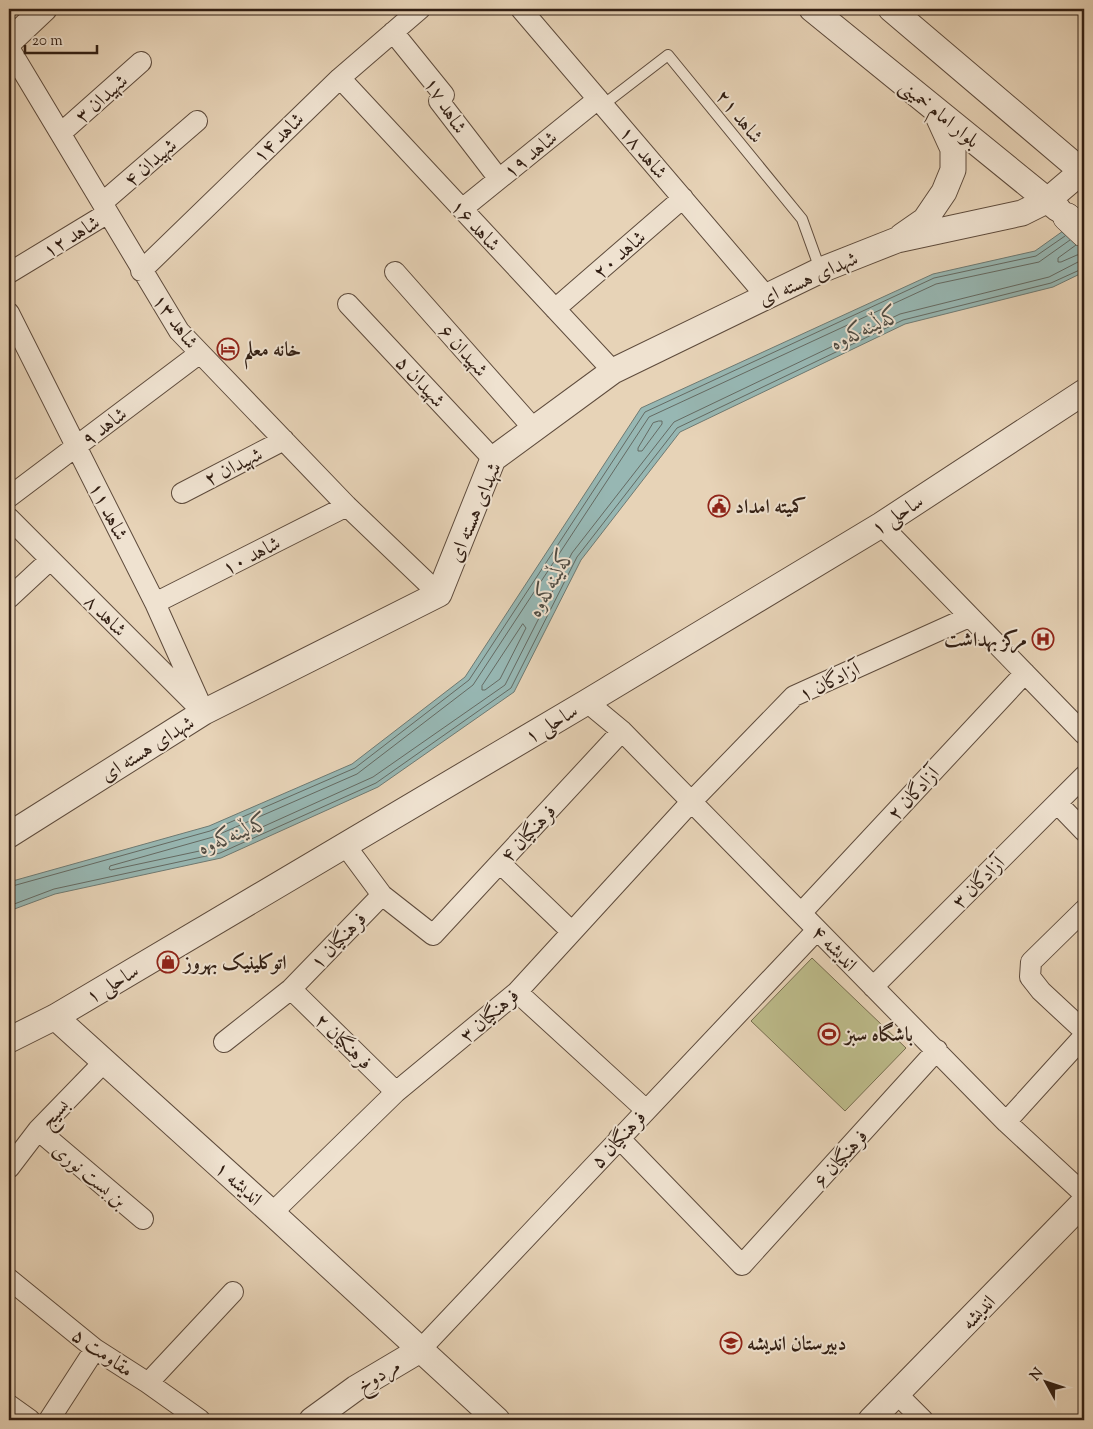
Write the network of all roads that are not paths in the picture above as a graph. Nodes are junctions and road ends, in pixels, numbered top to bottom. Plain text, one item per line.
1 (44, 9) edge
2 (420, 9) edge
3 (521, 9) edge
4 (812, 9) edge
5 (891, 9) edge
6 (393, 32) junction
7 (9, 42) edge
8 (9, 48) edge
9 (141, 62) dead end
10 (340, 78) junction
11 (601, 102) junction
12 (935, 109) junction
13 (197, 121) dead end
14 (61, 133) junction
15 (1083, 171) edge
16 (499, 179) junction
17 (683, 198) junction
18 (105, 208) junction
19 (462, 209) junction
20 (1067, 217) edge
21 (896, 240) junction
22 (141, 270) junction
23 (820, 270) junction
24 (394, 272) dead end
25 (9, 273) edge
26 (766, 296) junction
27 (348, 304) dead end
28 (555, 309) junction
29 (9, 312) edge
30 (200, 353) junction
31 (613, 371) junction
32 (1084, 392) edge
33 (534, 429) junction
34 (284, 440) junction
35 (76, 447) junction
36 (493, 459) junction
37 (182, 493) dead end
38 (9, 497) edge
39 (347, 506) junction
40 (9, 518) edge
41 (881, 525) junction
42 (50, 560) junction
43 (439, 594) junction
44 (9, 598) edge
45 (155, 603) junction
46 (969, 617) junction
47 (1025, 673) junction
48 (587, 702) junction
49 (204, 712) junction
50 (622, 731) junction
51 (1084, 734) edge
52 (1084, 776) edge
53 (691, 802) junction
54 (1057, 803) junction
55 (1084, 831) edge
56 (9, 836) edge
57 (345, 845) junction
58 (500, 863) junction
59 (382, 895) junction
60 (1084, 910) edge
61 (802, 912) junction
62 (817, 930) junction
63 (572, 932) junction
64 (873, 987) junction
65 (291, 990) junction
66 (517, 992) junction
67 (55, 1017) junction
68 (1084, 1031) edge
69 (1084, 1036) edge
70 (9, 1040) edge
71 (224, 1042) dead end
72 (937, 1050) junction
73 (104, 1062) junction
74 (396, 1092) junction
75 (646, 1110) junction
76 (1006, 1122) junction
77 (38, 1130) junction
78 (619, 1138) junction
79 (9, 1168) edge
80 (1084, 1194) edge
81 (1084, 1202) edge
82 (272, 1213) junction
83 (143, 1219) dead end
84 (9, 1279) edge
85 (233, 1292) dead end
86 (96, 1349) junction
87 (420, 1350) junction
88 (148, 1383) junction
89 (897, 1394) junction
90 (9, 1405) edge
91 (30, 1420) edge
92 (49, 1420) edge
93 (200, 1420) edge
94 (312, 1420) edge
95 (497, 1420) edge
96 (871, 1420) edge
97 (923, 1420) edge

1 - 7 street
2 - 6 street, شاهد ۱۴
3 - 11 street, شاهد ۱۸
4 - 12 street, بلوار امام خمینی
5 - 15 street
6 - 10 street, شاهد ۱۴
6 - 16 street, شاهد ۱۷
8 - 14 street, شاهد ۱۳
9 - 14 street, شهیدان ۳
10 - 19 street, شاهد ۱۶
10 - 22 street, شاهد ۱۴
11 - 16 street, شاهد ۱۹
11 - 17 street, شاهد ۱۸
11 - 23 lane, شاهد ۲۱
12 - 20 street, بلوار امام خمینی
12 - 21 street
13 - 18 street, شهیدان ۴
14 - 18 street, شاهد ۱۳
15 - 20 street, شهدای هسته ای
16 - 19 street, شاهد ۱۹
17 - 26 street, شاهد ۱۸
17 - 28 street, شاهد ۲۰
18 - 22 street, شاهد ۱۳
18 - 25 street, شاهد ۱۲
19 - 28 street, شاهد ۱۶
20 - 21 street, شهدای هسته ای
21 - 23 street, شهدای هسته ای
22 - 30 street, شاهد ۱۳
23 - 26 street, شهدای هسته ای
24 - 33 street, شهیدان ۶
26 - 31 street, شهدای هسته ای
27 - 36 street, شهیدان ۵
28 - 31 street, شاهد ۱۶
29 - 35 street, شاهد ۱۱
30 - 34 street, شاهد ۱۳
30 - 35 street, شاهد ۹
31 - 33 street, شهدای هسته ای
32 - 41 street, ساحلی ۱
33 - 36 street, شهدای هسته ای
34 - 37 street, شهیدان ۲
34 - 39 street, شاهد ۱۳
35 - 38 street, شاهد ۹
35 - 45 street, شاهد ۱۱
36 - 43 street, شهدای هسته ای
39 - 43 street, شاهد ۱۳
39 - 45 street, شاهد ۱۰
40 - 42 street, شاهد ۸
41 - 46 street
41 - 48 street, ساحلی ۱
42 - 44 street
42 - 49 street, شاهد ۸
43 - 49 street, شهدای هسته ای
45 - 49 street, شاهد ۱۱
46 - 47 street
46 - 53 street, آزادگان ۱
47 - 51 street
47 - 61 street, آزادگان ۲
48 - 50 street, اندیشه ۴
48 - 57 street, ساحلی ۱
49 - 56 street, شهدای هسته ای
50 - 53 street, اندیشه ۴
50 - 58 street, فرهنگیان ۴
52 - 54 street, آزادگان ۳
53 - 61 street, اندیشه ۴
53 - 63 street, فرهنگیان ۳
54 - 55 street
54 - 64 street, آزادگان ۳
57 - 59 street
57 - 67 street, ساحلی ۱
58 - 59 street, فرهنگیان ۴
58 - 63 street
59 - 65 street, فرهنگیان ۱
60 - 68 street
61 - 62 street, اندیشه ۴
62 - 64 street, اندیشه ۴
62 - 75 street, فرهنگیان ۵
63 - 66 street, فرهنگیان ۳
64 - 72 street, اندیشه ۴
65 - 71 street, فرهنگیان ۱
65 - 74 street, فرهنگیان ۲
66 - 74 street, فرهنگیان ۳
66 - 75 street
67 - 70 street, ساحلی ۱
67 - 73 street, اندیشه ۱
69 - 76 street
72 - 76 street, اندیشه ۴
72 - 78 street, فرهنگیان ۶
73 - 77 street, بسیج
73 - 82 street, اندیشه ۱
74 - 82 street, فرهنگیان ۳
75 - 78 street, فرهنگیان ۵
76 - 80 street, اندیشه ۴
77 - 79 street, بسیج
77 - 83 street, بن بست نوری
78 - 87 street, فرهنگیان ۵
81 - 89 street, اندیشه
82 - 87 street, اندیشه ۱
84 - 86 street, مقاومت ۵
85 - 88 street
86 - 88 street, مقاومت ۵
86 - 92 street
87 - 94 street, مردوخ
87 - 95 street, اندیشه ۱
88 - 93 street, مقاومت ۵
89 - 96 street, اندیشه
89 - 97 street
90 - 91 street

